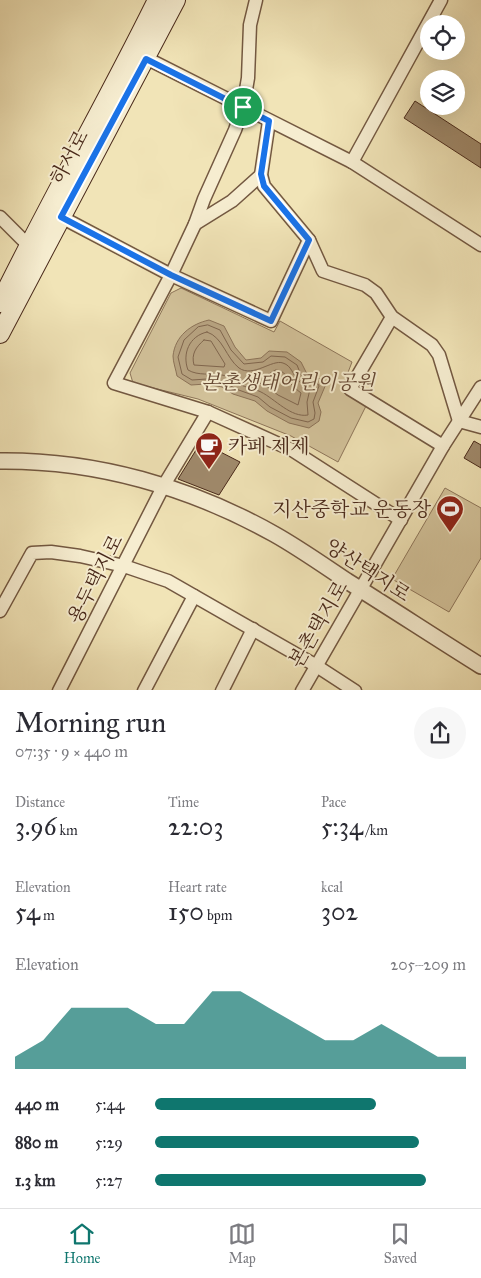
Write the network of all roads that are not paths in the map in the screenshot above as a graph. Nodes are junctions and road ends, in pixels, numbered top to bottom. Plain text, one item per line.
1 (157, 0) edge
2 (176, 0) edge
3 (256, 0) edge
4 (440, 0) edge
5 (139, 55) junction
6 (243, 107) junction
7 (269, 121) junction
8 (352, 162) junction
9 (261, 174) junction
10 (0, 217) edge
11 (61, 217) junction
12 (195, 224) junction
13 (309, 240) junction
14 (481, 245) edge
15 (35, 249) junction
16 (171, 275) junction
17 (0, 303) edge
18 (392, 317) junction
19 (0, 334) edge
20 (481, 387) edge
21 (208, 412) junction
22 (459, 421) junction
23 (481, 427) edge
24 (443, 446) junction
25 (0, 461) edge
26 (164, 485) junction
27 (401, 520) junction
28 (124, 566) junction
29 (360, 589) junction
30 (194, 596) junction
31 (0, 611) edge
32 (253, 629) junction
33 (315, 665) junction
34 (481, 666) edge
35 (59, 690) edge
36 (144, 690) edge
37 (222, 690) edge
38 (302, 690) edge
39 (355, 690) edge

1 - 5 main road, 하서로
2 - 5 main road, 하서로
3 - 6 street
4 - 8 street
5 - 6 street
5 - 11 main road, 하서로
5 - 15 main road, 하서로
6 - 7 street
6 - 12 street
7 - 8 street
7 - 9 street
8 - 14 street
9 - 12 street
9 - 13 street
10 - 15 street
11 - 15 main road, 하서로
11 - 16 street
12 - 16 street
13 - 16 street
13 - 18 street
15 - 17 main road, 하서로
15 - 19 main road, 하서로
16 - 21 street
18 - 22 street
18 - 24 street
20 - 22 street, 본촌택지로
21 - 26 street, 용두택지로
21 - 27 street
22 - 23 street
22 - 24 street, 본촌택지로
24 - 27 street, 본촌택지로
25 - 26 street, 양산택지로
26 - 28 street, 용두택지로
26 - 29 street, 양산택지로
27 - 29 street, 본촌택지로
28 - 30 street
28 - 31 street
28 - 35 street, 용두택지로
29 - 33 street, 본촌택지로
29 - 34 street, 양산택지로
30 - 32 street
30 - 36 street
32 - 33 street
32 - 37 street
33 - 38 street, 본촌택지로
33 - 39 street

